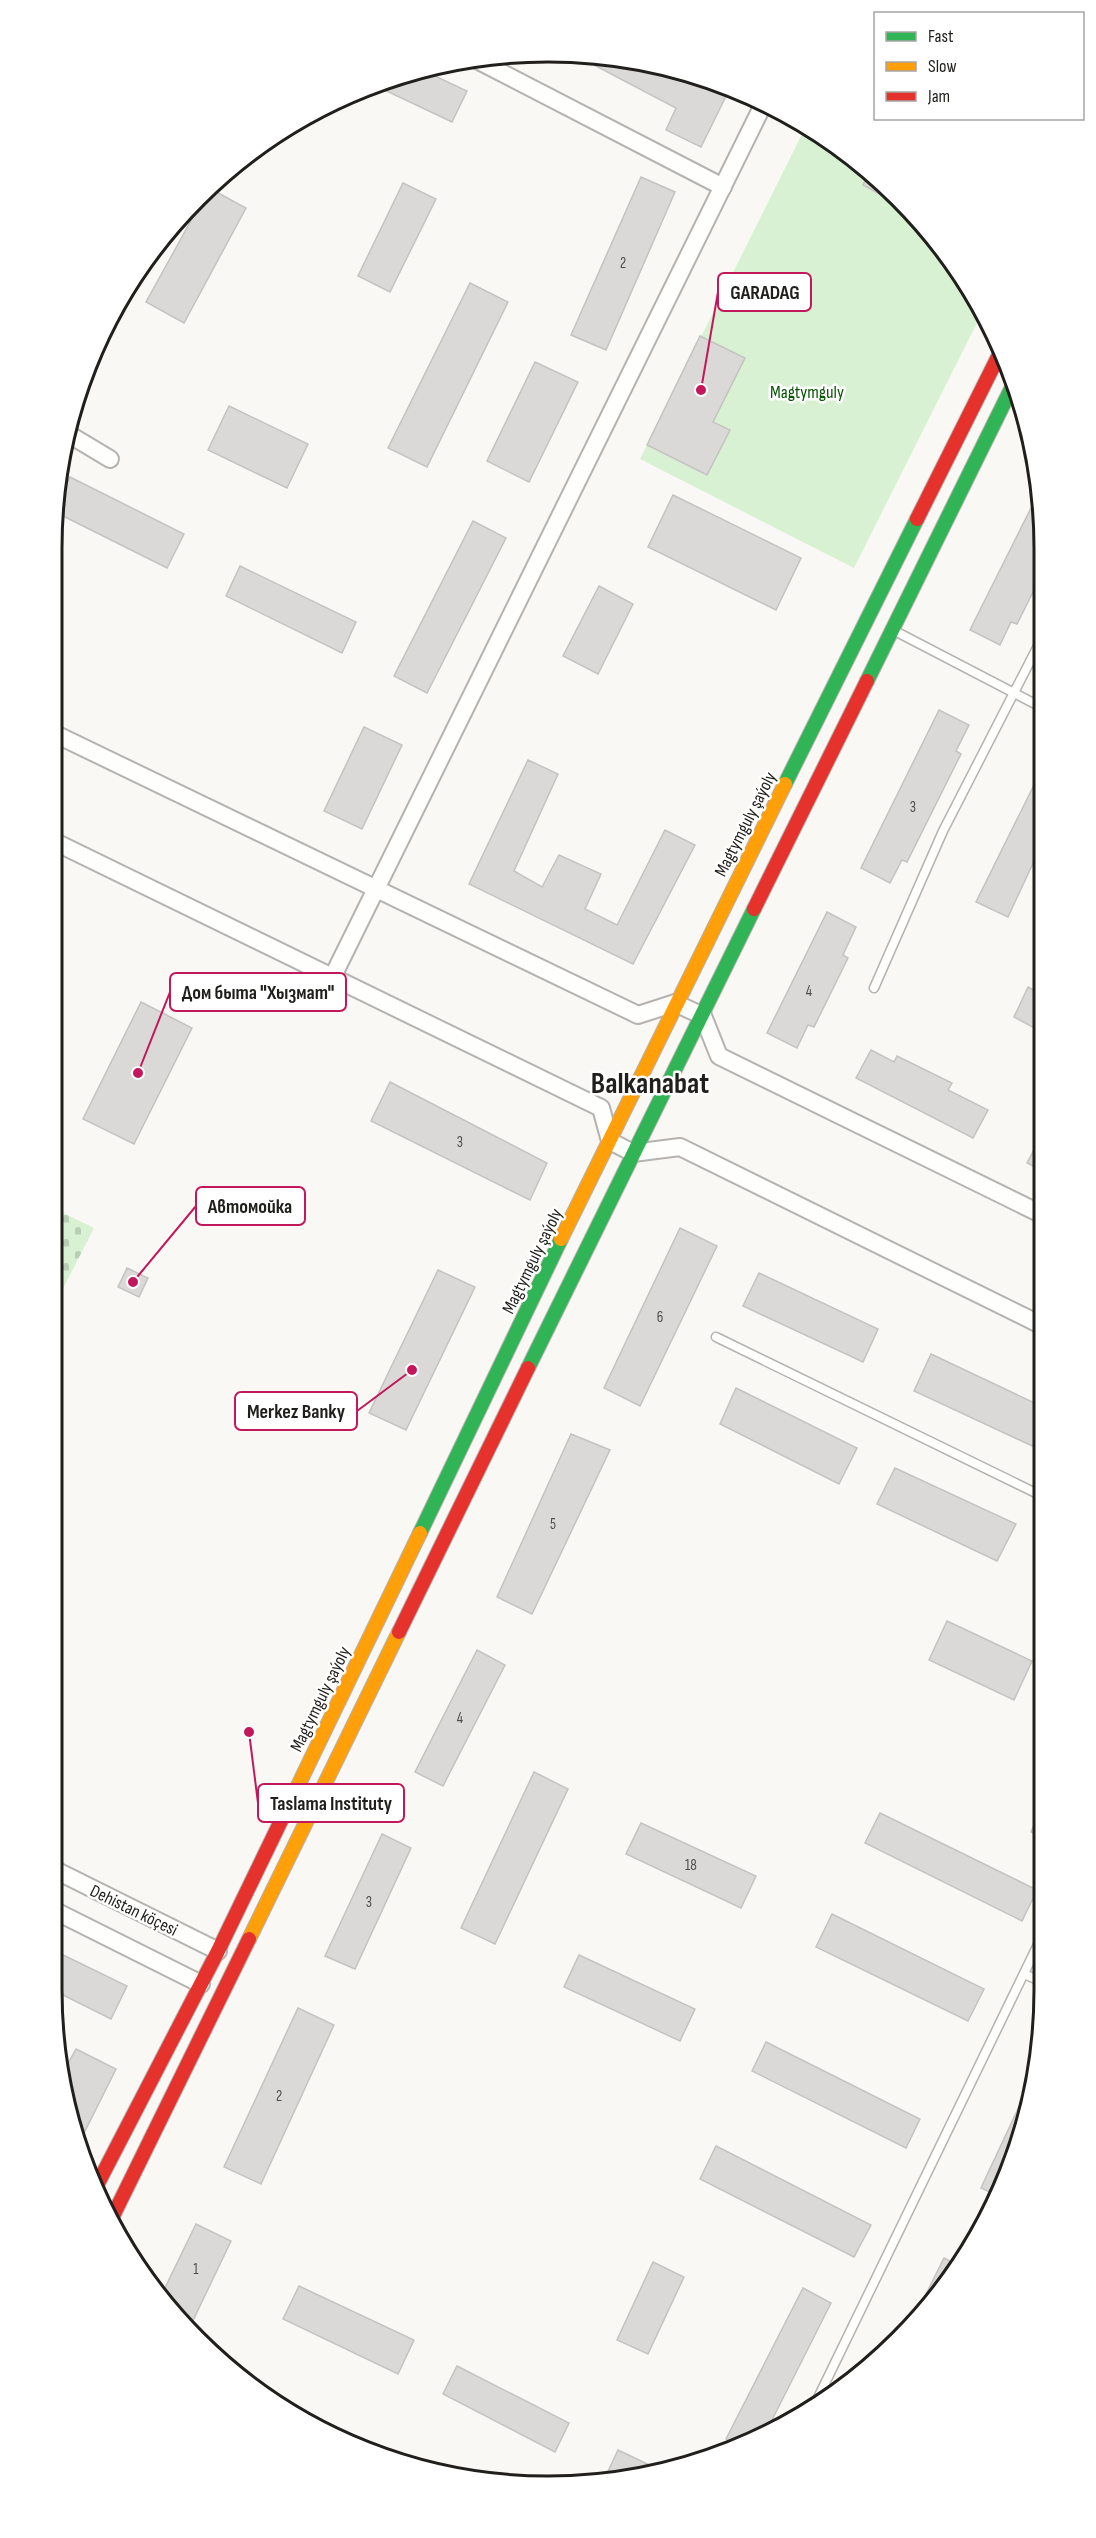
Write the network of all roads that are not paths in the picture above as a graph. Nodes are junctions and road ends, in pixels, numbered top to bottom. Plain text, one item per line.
1 (488, 66) edge
2 (760, 111) edge
3 (723, 187) junction
4 (996, 360) edge
5 (1009, 393) edge
6 (74, 438) edge
7 (110, 459) dead end
8 (892, 630) junction
9 (1034, 653) edge
10 (1013, 692) junction
11 (1034, 703) edge
12 (62, 737) edge
13 (62, 845) edge
14 (376, 891) junction
15 (333, 976) junction
16 (874, 988) dead end
17 (675, 1003) junction
18 (703, 1016) junction
19 (610, 1141) junction
20 (633, 1154) junction
21 (1034, 1211) edge
22 (1034, 1322) edge
23 (716, 1337) dead end
24 (1034, 1492) edge
25 (62, 1873) edge
26 (62, 1914) edge
27 (218, 1951) junction
28 (1034, 1953) edge
29 (1024, 1974) junction
30 (1034, 1978) edge
31 (201, 1984) junction
32 (100, 2179) edge
33 (115, 2211) edge
34 (820, 2393) edge

1 - 3 street
2 - 3 street
3 - 14 street
4 - 17 street, Magtymguly şaýoly
5 - 8 street
6 - 7 street
8 - 10 lane
8 - 18 street
9 - 10 lane
10 - 11 lane
10 - 16 lane
12 - 14 street
13 - 15 street
14 - 15 street
14 - 17 street
15 - 19 street
17 - 18 street
17 - 19 street, Magtymguly şaýoly
18 - 20 street
18 - 21 street
19 - 20 street
19 - 27 street, Magtymguly şaýoly
20 - 22 street
20 - 33 street
23 - 24 lane
25 - 27 street, Dehistan köçesi
26 - 31 street, Dehistan köçesi
27 - 31 street, Magtymguly şaýoly
28 - 29 lane
29 - 30 lane
29 - 34 lane
31 - 32 street, Magtymguly şaýoly

